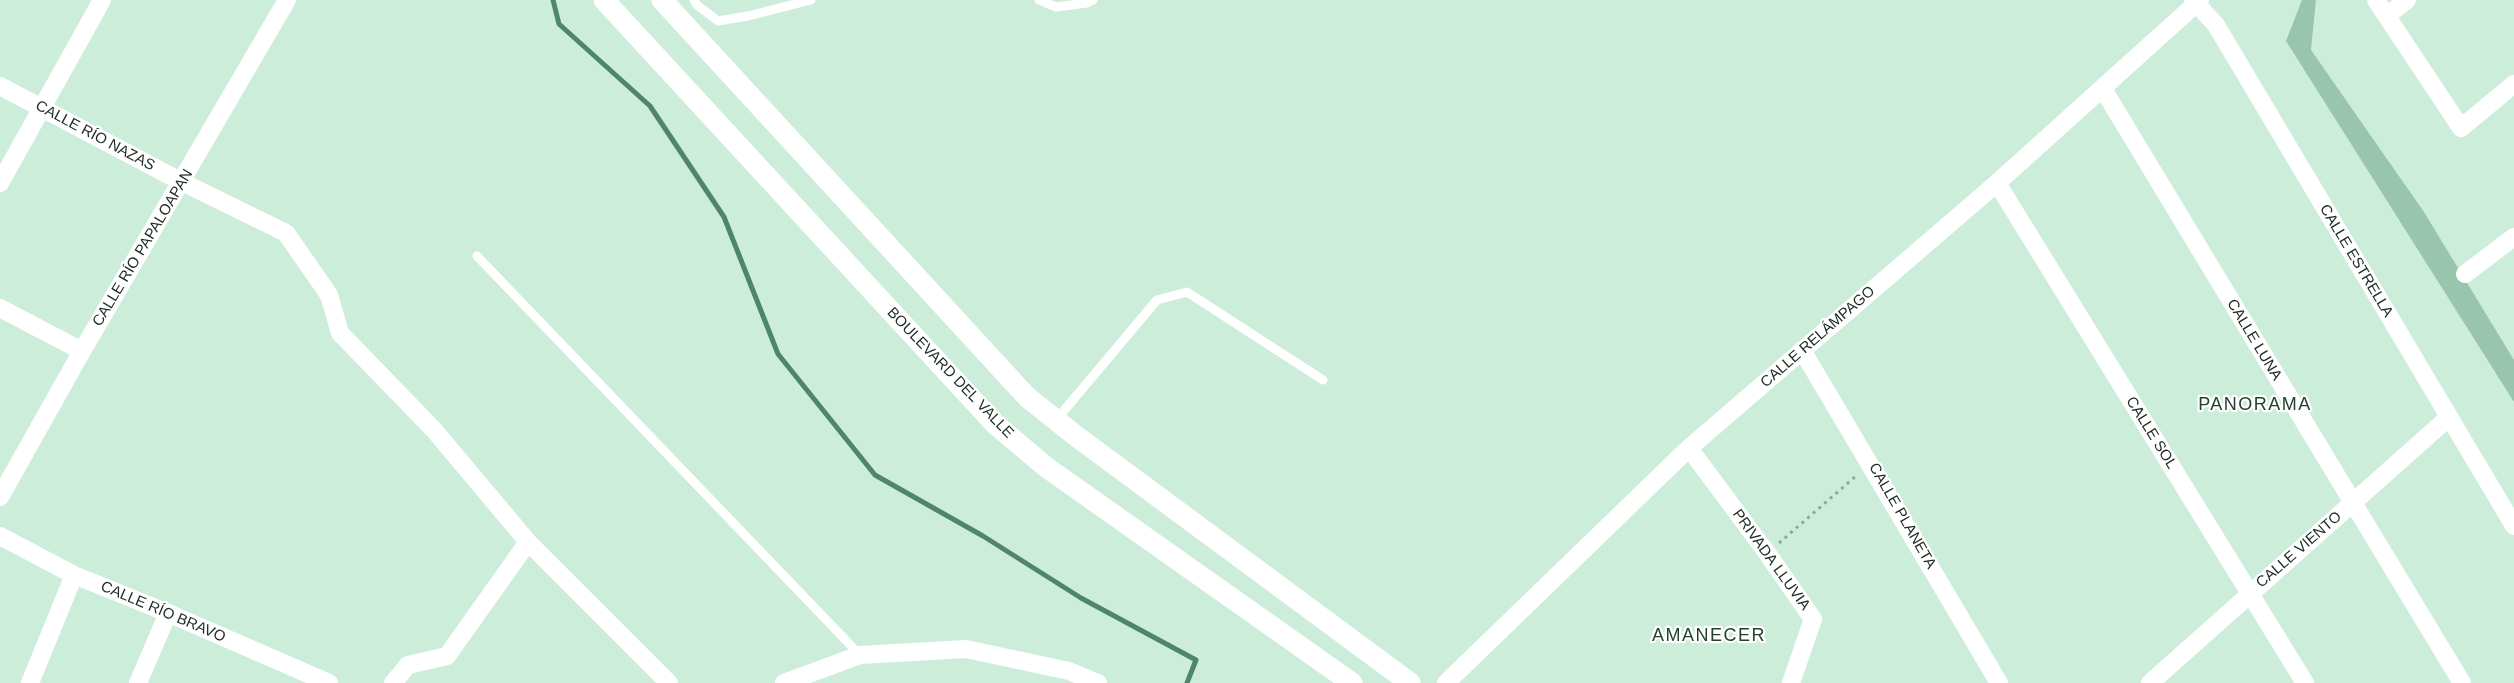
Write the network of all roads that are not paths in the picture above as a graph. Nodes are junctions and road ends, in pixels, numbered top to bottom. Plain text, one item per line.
1 (102, 0) edge
2 (287, 0) edge
3 (604, 0) edge
4 (662, 0) edge
5 (694, 0) edge
6 (811, 0) edge
7 (1039, 0) edge
8 (1093, 0) edge
9 (2376, 0) edge
10 (2407, 0) edge
11 (2196, 1) edge
12 (2388, 15) junction
13 (2514, 84) edge
14 (0, 86) edge
15 (2103, 89) junction
16 (43, 109) junction
17 (182, 182) junction
18 (0, 183) edge
19 (1997, 183) junction
20 (2511, 245) edge
21 (477, 256) dead end
22 (2465, 274) dead end
23 (0, 308) edge
24 (1802, 350) junction
25 (82, 351) junction
26 (1323, 380) dead end
27 (2448, 418) junction
28 (1056, 420) junction
29 (1689, 448) junction
30 (0, 497) edge
31 (2353, 504) junction
32 (2514, 526) edge
33 (0, 536) edge
34 (528, 542) junction
35 (74, 575) junction
36 (2249, 593) junction
37 (168, 613) junction
38 (860, 655) junction
39 (1407, 682) edge
40 (30, 683) edge
41 (138, 683) edge
42 (328, 683) edge
43 (393, 683) edge
44 (669, 683) edge
45 (784, 683) edge
46 (1098, 683) edge
47 (1352, 683) edge
48 (1446, 683) edge
49 (1791, 683) edge
50 (1999, 683) edge
51 (2150, 683) edge
52 (2305, 683) edge
53 (2462, 683) edge

1 - 16 street
2 - 17 street, CALLE RÍO PAPALOAPAN
3 - 47 street, BOULEVARD DEL VALLE
4 - 28 street
5 - 6 lane
7 - 8 lane
9 - 12 street
10 - 12 street
11 - 15 street, CALLE RELÁMPAGO
11 - 27 street, CALLE ESTRELLA
12 - 13 street
14 - 16 street, CALLE RÍO NAZAS
15 - 19 street, CALLE RELÁMPAGO
15 - 31 street, CALLE LUNA
16 - 17 street, CALLE RÍO NAZAS
16 - 18 street
17 - 25 street, CALLE RÍO PAPALOAPAN
17 - 34 street, CALLE RÍO NAZAS
19 - 24 street, CALLE RELÁMPAGO
19 - 36 street, CALLE SOL
20 - 22 street
21 - 38 lane
23 - 25 street
24 - 29 street, CALLE RELÁMPAGO
24 - 50 street, CALLE PLANETA
25 - 30 street, CALLE RÍO PAPALOAPAN
26 - 28 lane
27 - 31 street, CALLE VIENTO
27 - 32 street, CALLE ESTRELLA
28 - 39 street
29 - 48 street, CALLE RELÁMPAGO
29 - 49 street, PRIVADA LLUVIA
31 - 36 street, CALLE VIENTO
31 - 53 street, CALLE LUNA
33 - 35 street, CALLE RÍO BRAVO
34 - 43 street
34 - 44 street
35 - 37 street, CALLE RÍO BRAVO
35 - 40 street
36 - 51 street, CALLE VIENTO
36 - 52 street, CALLE SOL
37 - 41 street
37 - 42 street, CALLE RÍO BRAVO
38 - 45 street
38 - 46 street

